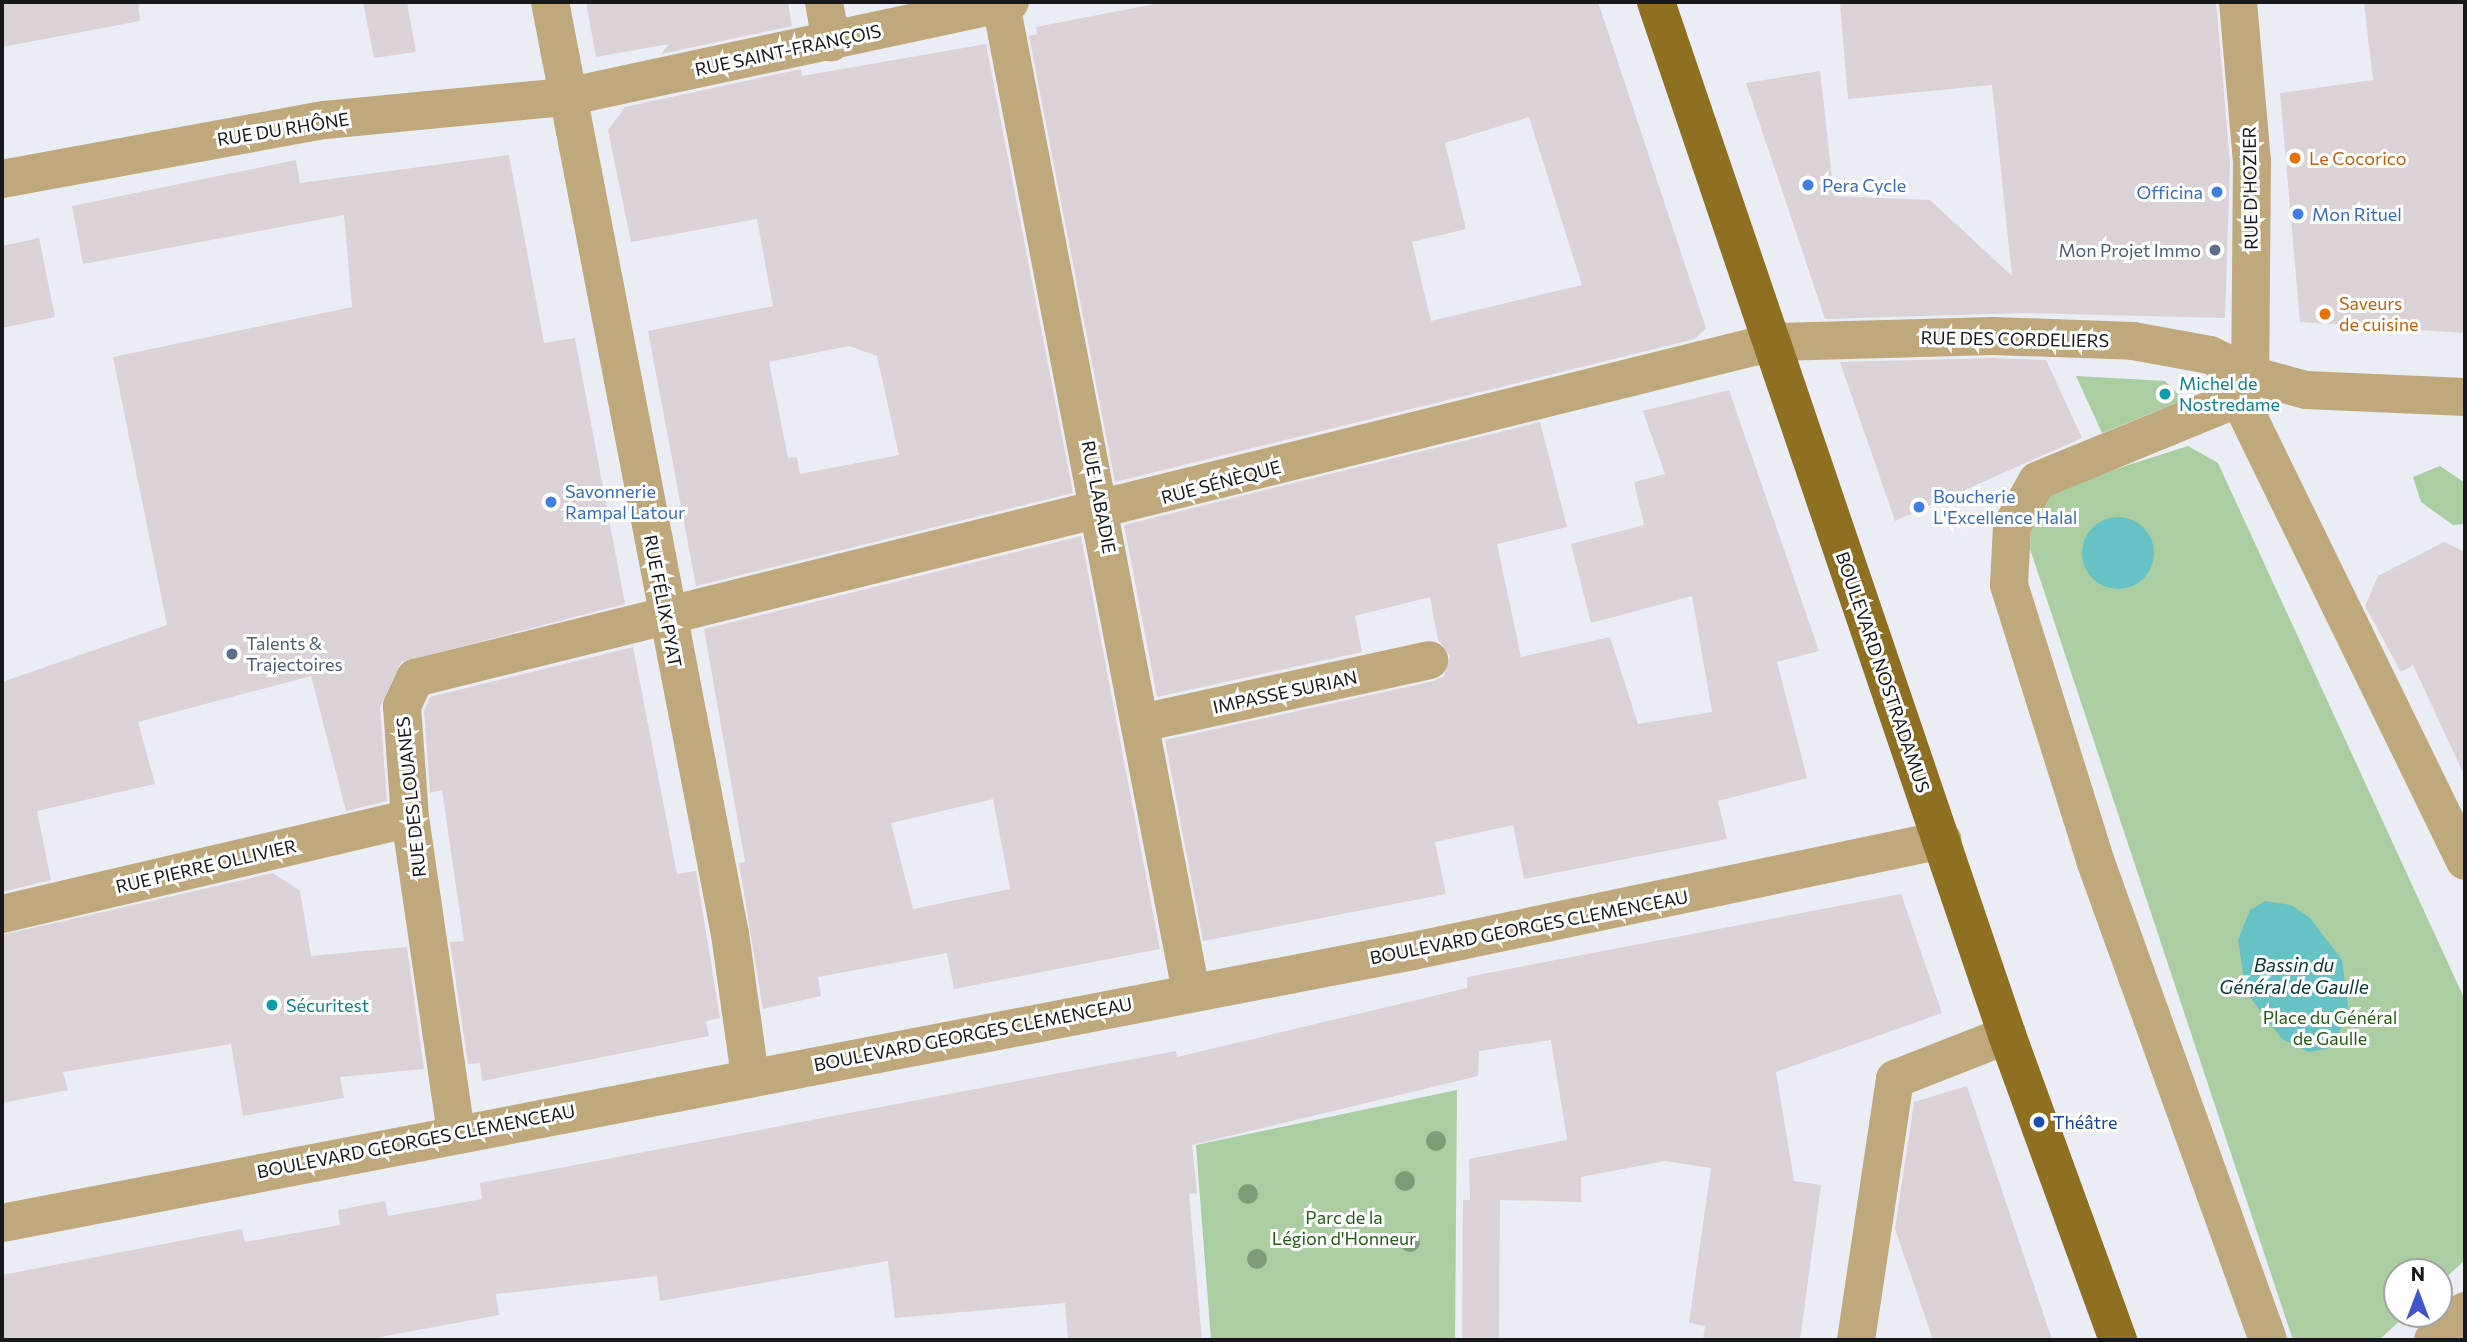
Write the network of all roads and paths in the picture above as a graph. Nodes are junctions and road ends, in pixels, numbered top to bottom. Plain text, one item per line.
1 (550, 2) edge
2 (824, 2) edge
3 (1656, 2) edge
4 (2238, 2) edge
5 (1005, 3) edge
6 (831, 42) junction
7 (566, 97) junction
8 (2, 178) edge
9 (1774, 342) junction
10 (2245, 387) junction
11 (2465, 397) edge
12 (1103, 512) junction
13 (667, 620) junction
14 (1429, 660) dead end
15 (1142, 723) junction
16 (410, 818) junction
17 (1942, 840) junction
18 (2465, 861) edge
19 (2, 914) edge
20 (1191, 992) junction
21 (2007, 1035) junction
22 (750, 1076) junction
23 (456, 1133) junction
24 (2, 1223) edge
25 (2465, 1311) edge
26 (1856, 1340) edge
27 (2118, 1340) edge
28 (2268, 1340) edge
29 (2433, 1340) edge

1 - 7 street, RUE FÉLIX PYAT
2 - 6 street
3 - 9 main road, BOULEVARD NOSTRADAMUS
4 - 10 street, RUE D'HOZIER
5 - 6 street, RUE SAINT-FRANÇOIS
5 - 12 street, RUE LABADIE
6 - 7 street, RUE SAINT-FRANÇOIS
7 - 8 street, RUE DU RHÔNE
7 - 13 street, RUE FÉLIX PYAT
9 - 10 street, RUE DES CORDELIERS
9 - 12 street, RUE SÉNÈQUE
9 - 17 main road, BOULEVARD NOSTRADAMUS
10 - 11 street, RUE DES CORDELIERS
10 - 18 street
10 - 28 street
12 - 13 street, RUE SÉNÈQUE
12 - 15 street, RUE LABADIE
13 - 16 street, RUE DES LOUANES
13 - 22 street, RUE FÉLIX PYAT
14 - 15 street, IMPASSE SURIAN
15 - 20 street, RUE LABADIE
16 - 19 street, RUE PIERRE OLLIVIER
16 - 23 street, RUE DES LOUANES
17 - 20 street, BOULEVARD GEORGES CLEMENCEAU
17 - 21 main road, BOULEVARD NOSTRADAMUS
20 - 22 street, BOULEVARD GEORGES CLEMENCEAU
21 - 26 street
21 - 27 main road, BOULEVARD NOSTRADAMUS
22 - 23 street, BOULEVARD GEORGES CLEMENCEAU
23 - 24 street, BOULEVARD GEORGES CLEMENCEAU
25 - 29 street

